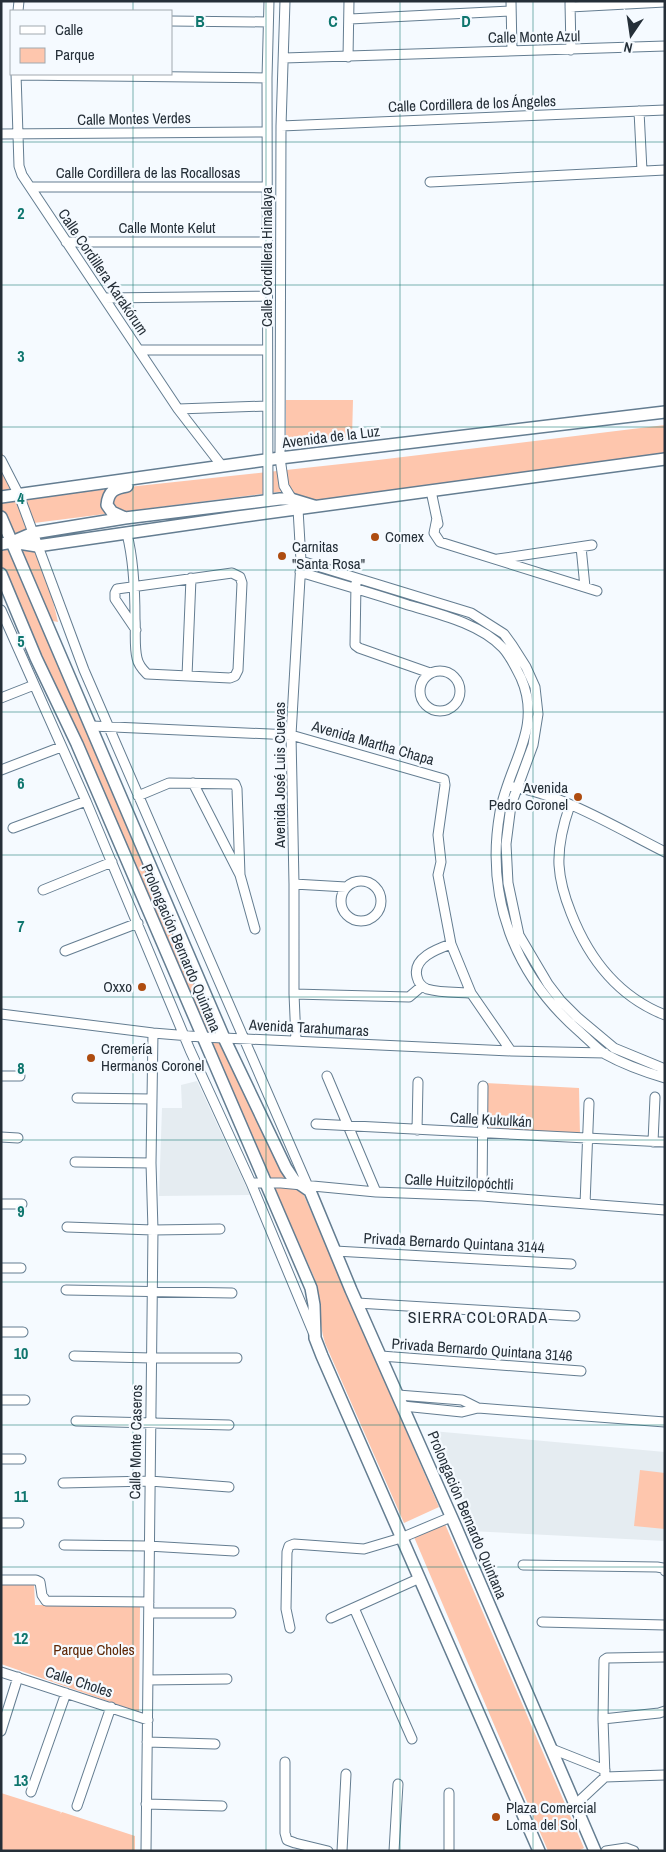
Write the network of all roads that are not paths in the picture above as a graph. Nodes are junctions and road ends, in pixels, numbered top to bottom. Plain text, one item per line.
1 (269, 1) edge
2 (285, 1) edge
3 (349, 1) edge
4 (511, 1) edge
5 (665, 2) edge
6 (570, 4) edge
7 (511, 11) junction
8 (350, 19) junction
9 (172, 21) edge
10 (268, 22) junction
11 (665, 46) edge
12 (512, 50) junction
13 (571, 50) junction
14 (348, 57) junction
15 (284, 58) junction
16 (16, 75) edge
17 (267, 78) junction
18 (665, 110) edge
19 (639, 111) junction
20 (281, 126) junction
21 (267, 132) junction
22 (1, 134) edge
23 (18, 134) junction
24 (665, 170) edge
25 (642, 171) junction
26 (430, 182) dead end
27 (30, 187) junction
28 (267, 187) junction
29 (66, 242) junction
30 (267, 242) junction
31 (267, 296) junction
32 (104, 298) junction
33 (139, 350) junction
34 (267, 350) junction
35 (267, 406) junction
36 (178, 409) junction
37 (665, 412) edge
38 (280, 458) junction
39 (665, 459) edge
40 (1, 460) edge
41 (267, 460) junction
42 (222, 466) junction
43 (198, 470) junction
44 (431, 491) junction
45 (20, 495) junction
46 (1, 498) edge
47 (291, 498) junction
48 (268, 501) junction
49 (315, 506) junction
50 (298, 509) junction
51 (1, 517) edge
52 (125, 518) junction
53 (32, 532) junction
54 (127, 534) junction
55 (6, 543) edge
56 (592, 545) dead end
57 (37, 546) junction
58 (581, 547) junction
59 (496, 560) junction
60 (301, 561) junction
61 (300, 572) junction
62 (1, 574) edge
63 (190, 578) junction
64 (356, 579) junction
65 (134, 586) junction
66 (585, 587) junction
67 (355, 588) junction
68 (597, 591) dead end
69 (1, 610) edge
70 (136, 630) junction
71 (5, 631) edge
72 (508, 647) junction
73 (430, 673) junction
74 (187, 676) junction
75 (34, 685) junction
76 (1, 698) edge
77 (92, 726) junction
78 (108, 726) junction
79 (291, 735) junction
80 (61, 747) junction
81 (1, 770) edge
82 (193, 783) junction
83 (512, 787) junction
84 (138, 796) junction
85 (86, 801) junction
86 (570, 805) junction
87 (13, 828) dead end
88 (665, 852) edge
89 (112, 862) junction
90 (240, 875) junction
91 (294, 884) junction
92 (346, 887) junction
93 (44, 890) dead end
94 (138, 922) junction
95 (255, 929) dead end
96 (515, 936) junction
97 (451, 944) junction
98 (65, 951) dead end
99 (422, 986) junction
100 (471, 993) junction
101 (294, 994) junction
102 (1, 1014) edge
103 (665, 1015) edge
104 (153, 1033) junction
105 (184, 1035) junction
106 (202, 1037) junction
107 (224, 1038) junction
108 (243, 1039) junction
109 (296, 1040) junction
110 (614, 1048) junction
111 (511, 1051) junction
112 (605, 1054) junction
113 (665, 1069) edge
114 (1, 1076) edge
115 (20, 1076) dead end
116 (327, 1076) dead end
117 (665, 1078) edge
118 (418, 1082) dead end
119 (483, 1086) dead end
120 (655, 1097) dead end
121 (77, 1098) dead end
122 (152, 1099) junction
123 (589, 1103) dead end
124 (316, 1124) dead end
125 (349, 1125) junction
126 (417, 1130) junction
127 (483, 1134) junction
128 (1, 1137) edge
129 (18, 1138) dead end
130 (587, 1138) junction
131 (653, 1142) junction
132 (665, 1142) edge
133 (75, 1162) dead end
134 (151, 1164) junction
135 (251, 1183) junction
136 (267, 1183) junction
137 (306, 1187) junction
138 (376, 1192) junction
139 (482, 1196) junction
140 (1, 1204) edge
141 (22, 1204) dead end
142 (585, 1204) junction
143 (665, 1210) edge
144 (67, 1227) dead end
145 (220, 1229) dead end
146 (153, 1230) junction
147 (335, 1251) junction
148 (571, 1264) dead end
149 (1, 1268) edge
150 (21, 1268) dead end
151 (66, 1290) dead end
152 (152, 1292) junction
153 (232, 1293) dead end
154 (357, 1302) junction
155 (575, 1316) dead end
156 (1, 1332) edge
157 (23, 1332) dead end
158 (315, 1338) junction
159 (74, 1356) dead end
160 (381, 1356) junction
161 (151, 1358) junction
162 (237, 1358) dead end
163 (581, 1371) dead end
164 (398, 1394) junction
165 (1, 1400) edge
166 (25, 1400) dead end
167 (403, 1406) junction
168 (478, 1408) junction
169 (76, 1421) dead end
170 (665, 1422) edge
171 (150, 1424) junction
172 (229, 1425) dead end
173 (1, 1459) edge
174 (21, 1459) dead end
175 (150, 1481) junction
176 (63, 1483) dead end
177 (229, 1487) dead end
178 (451, 1517) junction
179 (1, 1523) edge
180 (18, 1524) dead end
181 (401, 1538) junction
182 (64, 1545) dead end
183 (148, 1546) junction
184 (234, 1551) dead end
185 (523, 1565) dead end
186 (664, 1569) edge
187 (420, 1578) junction
188 (1, 1580) edge
189 (149, 1602) junction
190 (354, 1608) junction
191 (149, 1613) junction
192 (231, 1613) dead end
193 (332, 1618) dead end
194 (542, 1622) dead end
195 (665, 1625) edge
196 (290, 1628) dead end
197 (665, 1657) edge
198 (1, 1672) edge
199 (18, 1677) junction
200 (227, 1679) dead end
201 (148, 1680) junction
202 (66, 1693) junction
203 (111, 1707) junction
204 (663, 1713) edge
205 (603, 1719) junction
206 (148, 1720) junction
207 (1, 1731) edge
208 (412, 1738) dead end
209 (147, 1742) junction
210 (215, 1744) dead end
211 (552, 1750) junction
212 (285, 1762) dead end
213 (605, 1773) junction
214 (346, 1774) dead end
215 (665, 1775) edge
216 (398, 1784) dead end
217 (31, 1792) dead end
218 (449, 1793) dead end
219 (146, 1804) junction
220 (575, 1805) junction
221 (78, 1806) dead end
222 (222, 1806) dead end
223 (611, 1850) edge
224 (146, 1851) edge
225 (328, 1851) edge
226 (342, 1851) edge
227 (394, 1851) edge
228 (450, 1851) edge
229 (539, 1851) edge
230 (595, 1851) edge
231 (634, 1851) edge

1 - 10 street, Calle Cordillera Himalaya
2 - 15 street, Calle Cordillera Himalaya
3 - 8 street
4 - 7 street
5 - 6 street
6 - 13 street
7 - 8 street
7 - 12 street
8 - 14 street
9 - 10 street
10 - 17 street, Calle Cordillera Himalaya
11 - 13 street, Calle Monte Azul
12 - 13 street, Calle Monte Azul
12 - 14 street, Calle Monte Azul
14 - 15 street, Calle Monte Azul
15 - 20 street, Calle Cordillera Himalaya
16 - 17 street
16 - 23 street, Calle Cordillera Karakórum
17 - 21 street, Calle Cordillera Himalaya
18 - 19 street, Calle Cordillera de los Ángeles
19 - 20 street, Calle Cordillera de los Ángeles
19 - 25 street
20 - 38 street, Calle Cordillera Himalaya
21 - 23 street, Calle Montes Verdes
21 - 28 street, Calle Cordillera Himalaya
22 - 23 street, Calle Montes Verdes
23 - 27 street, Calle Cordillera Karakórum
24 - 25 street
25 - 26 street
27 - 28 street, Calle Cordillera de las Rocallosas
27 - 29 street, Calle Cordillera Karakórum
28 - 30 street, Calle Cordillera Himalaya
29 - 30 street, Calle Monte Kelut
29 - 32 street, Calle Cordillera Karakórum
30 - 31 street, Calle Cordillera Himalaya
31 - 32 street
31 - 34 street, Calle Cordillera Himalaya
32 - 33 street, Calle Cordillera Karakórum
33 - 34 street
33 - 36 street, Calle Cordillera Karakórum
34 - 35 street, Calle Cordillera Himalaya
35 - 36 street
35 - 41 street, Calle Cordillera Himalaya
36 - 42 street, Calle Cordillera Karakórum
37 - 38 main road, Avenida de la Luz
38 - 41 main road, Avenida de la Luz
38 - 47 street, Calle Cordillera Himalaya
39 - 44 main road
40 - 45 street, Prolongación Bernardo Quintana
41 - 42 main road, Avenida de la Luz
41 - 48 street, Calle Cordillera Himalaya
42 - 43 main road, Avenida de la Luz
43 - 45 main road, Avenida de la Luz
43 - 52 main road
44 - 49 main road
44 - 59 street
45 - 46 main road, Avenida de la Luz
45 - 53 street, Prolongación Bernardo Quintana
47 - 48 main road
47 - 49 main road
47 - 50 street, Calle Cordillera Himalaya
48 - 52 main road
49 - 50 main road
50 - 54 main road
50 - 60 street, Avenida José Luis Cuevas
51 - 55 main road, Prolongación Bernardo Quintana
52 - 53 main road
53 - 55 main road
53 - 57 street, Prolongación Bernardo Quintana
54 - 57 main road
54 - 65 street
55 - 57 main road
55 - 77 main road, Prolongación Bernardo Quintana
56 - 58 street
57 - 78 street, Prolongación Bernardo Quintana
58 - 59 street
58 - 66 street
59 - 66 street
60 - 61 street, Avenida José Luis Cuevas
60 - 64 street
61 - 67 street
61 - 79 street, Avenida José Luis Cuevas
62 - 106 main road, Prolongación Bernardo Quintana
63 - 65 street
63 - 74 street
63 - 74 street
64 - 67 street
64 - 72 street
65 - 70 street
65 - 70 street
66 - 68 street
67 - 72 street
67 - 73 street
69 - 71 street, Prolongación Bernardo Quintana
70 - 74 street
71 - 75 street, Prolongación Bernardo Quintana
72 - 83 street
73 - 73 street
75 - 76 street
75 - 80 street, Prolongación Bernardo Quintana
77 - 78 street, Avenida Martha Chapa
77 - 107 main road, Prolongación Bernardo Quintana
78 - 79 street, Avenida Martha Chapa
78 - 84 street, Prolongación Bernardo Quintana
79 - 91 street, Avenida José Luis Cuevas
79 - 97 street, Avenida Martha Chapa
80 - 81 street
80 - 85 street, Prolongación Bernardo Quintana
82 - 84 street
82 - 90 street
82 - 90 street
83 - 86 street
83 - 96 street
84 - 108 street, Prolongación Bernardo Quintana
85 - 87 street
85 - 89 street, Prolongación Bernardo Quintana
86 - 88 street
86 - 103 street
89 - 93 street
89 - 94 street, Prolongación Bernardo Quintana
90 - 95 street
91 - 92 street
91 - 101 street, Avenida José Luis Cuevas
92 - 92 street
94 - 98 street
94 - 105 street, Prolongación Bernardo Quintana
96 - 110 street
96 - 112 street
97 - 99 street
97 - 100 street, Avenida Martha Chapa
99 - 100 street
99 - 101 street
100 - 111 street, Avenida Martha Chapa
101 - 109 street, Avenida José Luis Cuevas
102 - 104 street, Avenida Tarahumaras
104 - 105 street, Avenida Tarahumaras
104 - 122 street, Calle Monte Caseros
105 - 106 street, Avenida Tarahumaras
105 - 135 street, Prolongación Bernardo Quintana
106 - 107 street, Avenida Tarahumaras
106 - 136 main road, Prolongación Bernardo Quintana
107 - 108 street, Avenida Tarahumaras
107 - 137 main road, Prolongación Bernardo Quintana
108 - 109 street, Avenida Tarahumaras
108 - 137 street, Prolongación Bernardo Quintana
109 - 111 street, Avenida Tarahumaras
110 - 112 street
110 - 113 street
111 - 112 street, Avenida Tarahumaras
112 - 117 street
114 - 115 street
116 - 125 street
118 - 126 street
119 - 127 street
120 - 131 street
121 - 122 street
122 - 134 street, Calle Monte Caseros
123 - 130 street
124 - 125 street, Calle Kukulkán
125 - 126 street, Calle Kukulkán
125 - 138 street
126 - 127 street, Calle Kukulkán
127 - 130 street, Calle Kukulkán
127 - 139 street
128 - 129 street
130 - 131 street, Calle Kukulkán
130 - 142 street
131 - 132 street, Calle Kukulkán
133 - 134 street
134 - 146 street, Calle Monte Caseros
135 - 136 street, Calle Huitzilopóchtli
135 - 158 street, Prolongación Bernardo Quintana
136 - 137 street, Calle Huitzilopóchtli
136 - 158 main road, Prolongación Bernardo Quintana
137 - 138 street, Calle Huitzilopóchtli
137 - 147 main road, Prolongación Bernardo Quintana
138 - 139 street, Calle Huitzilopóchtli
139 - 142 street, Calle Huitzilopóchtli
140 - 141 street
142 - 143 street, Calle Huitzilopóchtli
144 - 146 street
145 - 146 street
146 - 152 street, Calle Monte Caseros
147 - 148 street, Privada Bernardo Quintana 3144
147 - 154 main road, Prolongación Bernardo Quintana
149 - 150 street
151 - 152 street
152 - 153 street
152 - 161 street, Calle Monte Caseros
154 - 155 street
154 - 160 main road, Prolongación Bernardo Quintana
156 - 157 street
158 - 181 main road, Prolongación Bernardo Quintana
159 - 161 street
160 - 163 street, Privada Bernardo Quintana 3146
160 - 164 main road, Prolongación Bernardo Quintana
161 - 162 street
161 - 171 street, Calle Monte Caseros
164 - 167 main road, Prolongación Bernardo Quintana
164 - 168 street
165 - 166 street
167 - 168 street
167 - 178 main road, Prolongación Bernardo Quintana
168 - 170 street
169 - 171 street
171 - 172 street
171 - 175 street, Calle Monte Caseros
173 - 174 street
175 - 176 street
175 - 177 street
175 - 183 street, Calle Monte Caseros
178 - 181 street
178 - 211 main road, Prolongación Bernardo Quintana
179 - 180 street
181 - 187 main road, Prolongación Bernardo Quintana
181 - 196 street
182 - 183 street
183 - 184 street
183 - 189 street, Calle Monte Caseros
185 - 186 street
187 - 190 street
187 - 229 main road, Prolongación Bernardo Quintana
188 - 189 street
189 - 191 street, Calle Monte Caseros
190 - 193 street
190 - 208 street
191 - 192 street
191 - 201 street, Calle Monte Caseros
194 - 195 street
197 - 205 street
198 - 199 street, Calle Choles
199 - 202 street, Calle Choles
199 - 207 street
200 - 201 street
201 - 206 street, Calle Monte Caseros
202 - 203 street, Calle Choles
202 - 217 street
203 - 206 street, Calle Choles
203 - 221 street
204 - 205 street
205 - 213 street
206 - 209 street, Calle Monte Caseros
209 - 210 street
209 - 219 street, Calle Monte Caseros
211 - 213 street
211 - 220 main road, Prolongación Bernardo Quintana
212 - 225 street
213 - 215 street
213 - 220 street
214 - 226 street
216 - 227 street
218 - 228 street
219 - 222 street
219 - 224 street, Calle Monte Caseros
220 - 230 main road, Prolongación Bernardo Quintana
223 - 231 street

